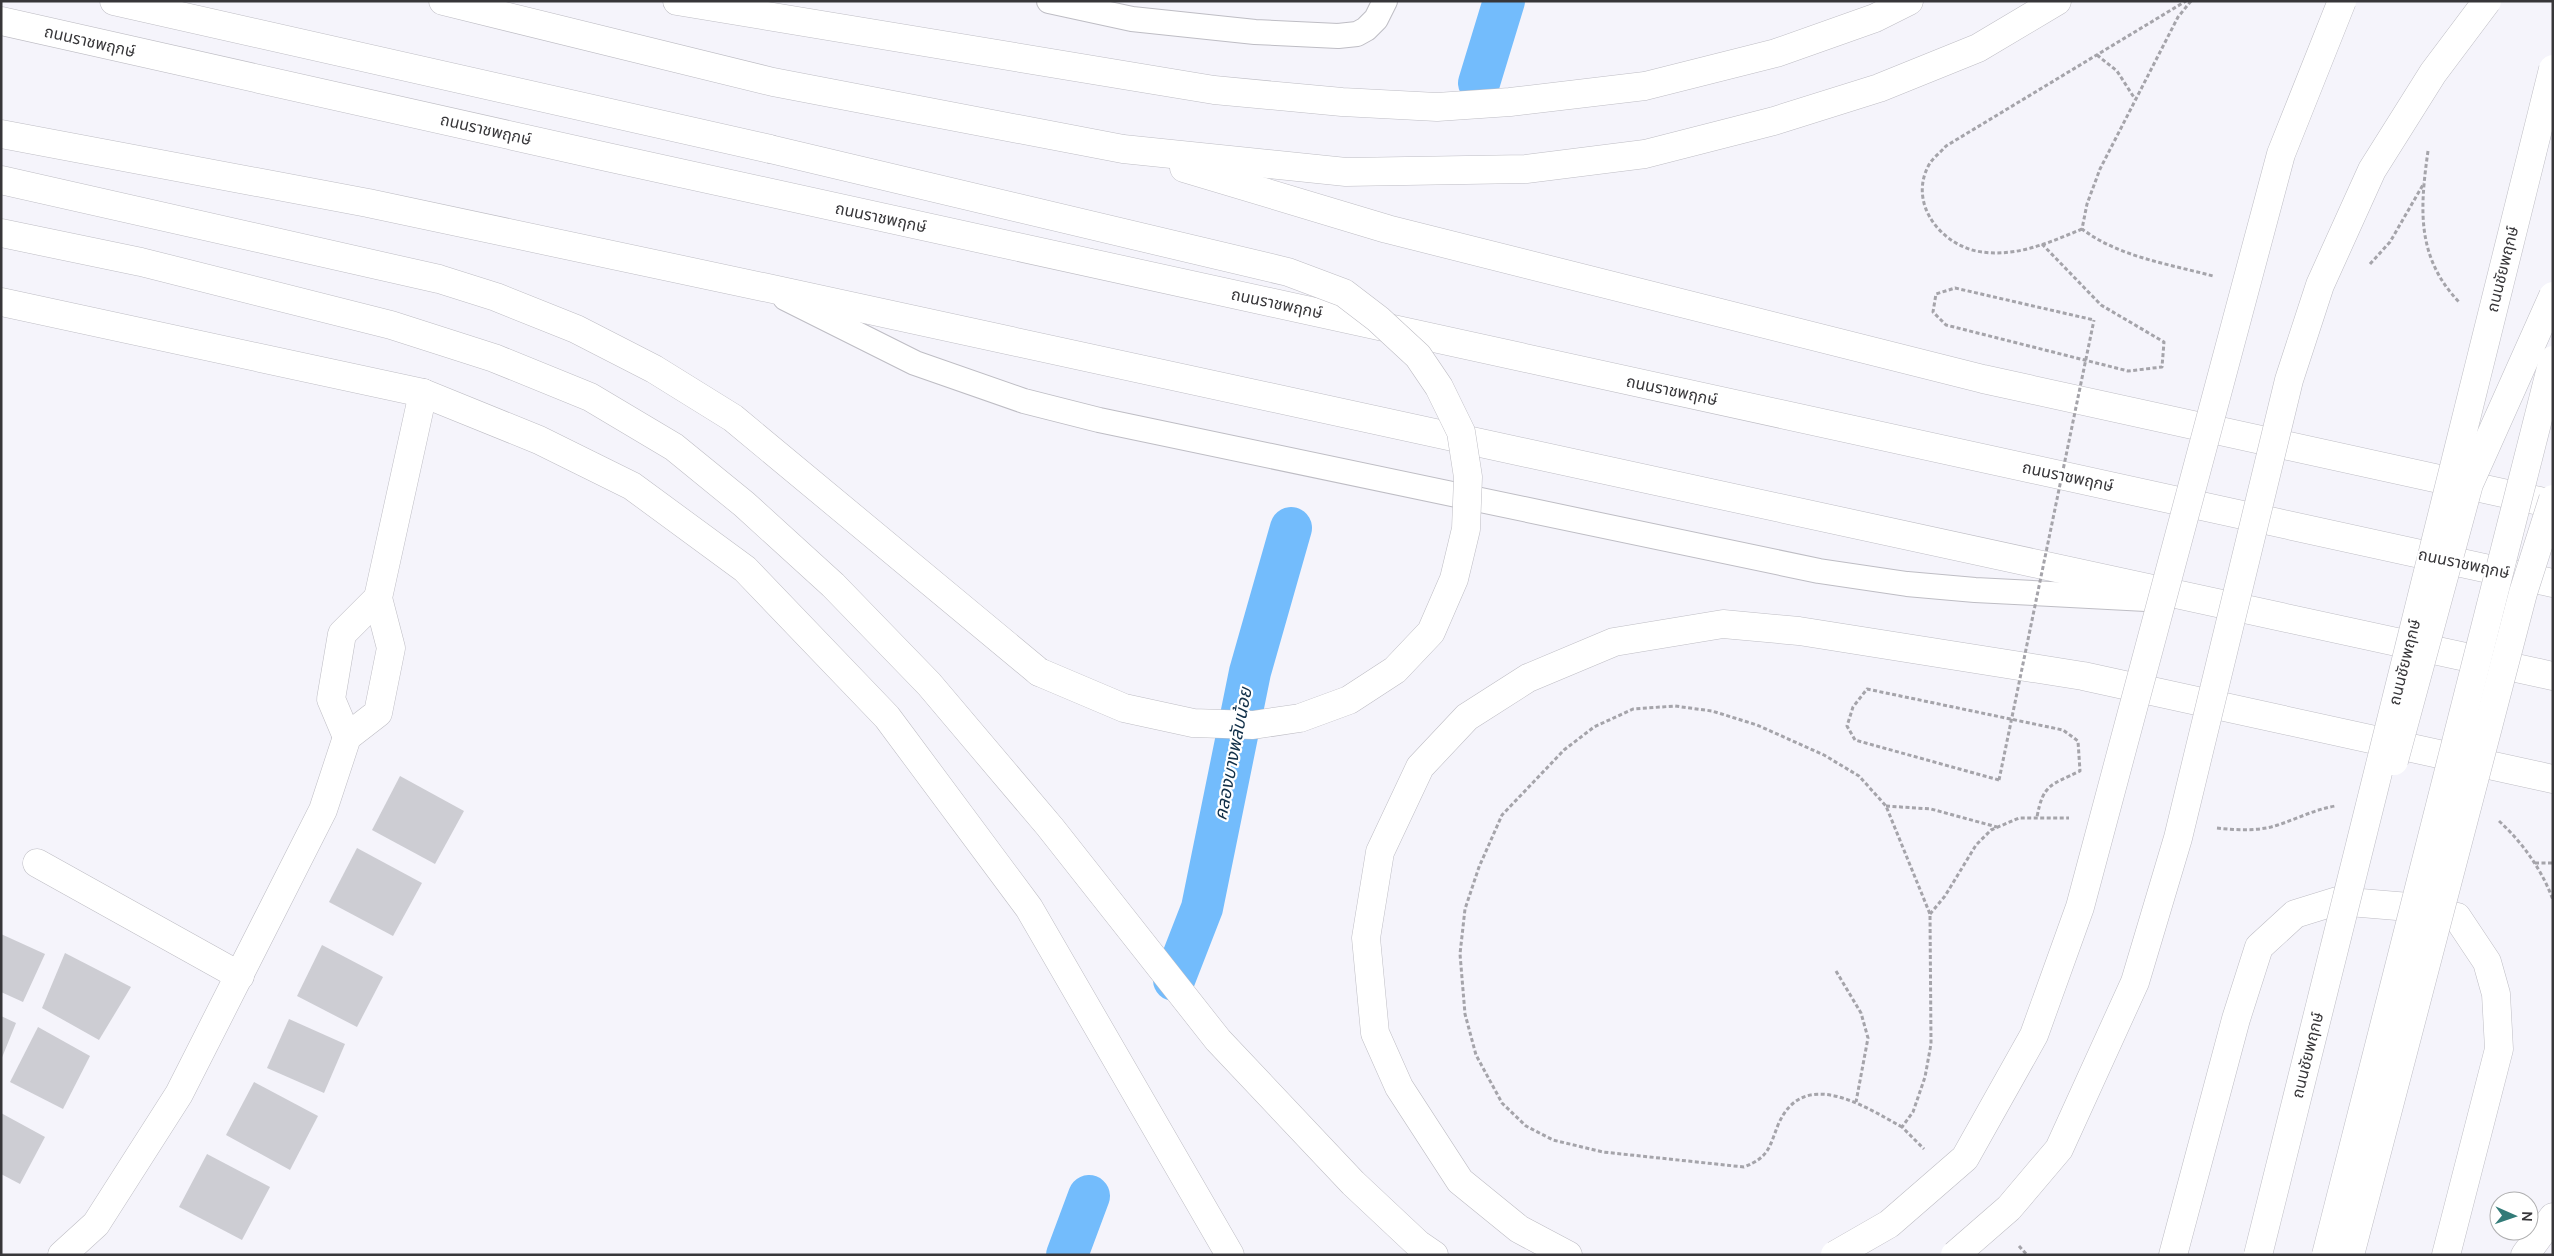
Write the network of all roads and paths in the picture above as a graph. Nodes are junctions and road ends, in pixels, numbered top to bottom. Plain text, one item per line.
1 (114, 1) edge
2 (443, 1) edge
3 (677, 1) edge
4 (1049, 1) edge
5 (1384, 1) edge
6 (1909, 1) edge
7 (2056, 1) edge
8 (2186, 1) edge
9 (2191, 1) edge
10 (2342, 1) edge
11 (2487, 1) edge
12 (1, 21) edge
13 (2097, 55) junction
14 (2553, 69) edge
15 (2136, 100) junction
16 (1, 134) edge
17 (2429, 144) dead end
18 (1123, 150) junction
19 (1, 180) edge
20 (2424, 183) junction
21 (2082, 229) junction
22 (1, 234) edge
23 (2042, 244) junction
24 (2369, 266) dead end
25 (2217, 277) dead end
26 (763, 287) junction
27 (2553, 296) edge
28 (1, 302) edge
29 (2462, 304) dead end
30 (2553, 360) edge
31 (423, 393) junction
32 (2553, 499) edge
33 (2553, 504) edge
34 (2553, 582) edge
35 (378, 598) junction
36 (2214, 603) junction
37 (2553, 676) edge
38 (347, 737) junction
39 (2553, 779) edge
40 (2342, 805) dead end
41 (1886, 806) junction
42 (2037, 817) junction
43 (2071, 818) dead end
44 (2497, 819) dead end
45 (1998, 828) junction
46 (2208, 828) dead end
47 (2534, 863) junction
48 (2553, 863) edge
49 (37, 864) dead end
50 (2553, 900) edge
51 (1930, 914) junction
52 (1836, 971) dead end
53 (240, 976) junction
54 (1856, 1102) junction
55 (1902, 1127) junction
56 (1930, 1155) dead end
57 (2553, 1217) edge
58 (2014, 1240) dead end
59 (62, 1255) edge
60 (1230, 1255) edge
61 (1434, 1255) edge
62 (1568, 1255) edge
63 (1835, 1255) edge
64 (1955, 1255) edge
65 (2027, 1255) edge
66 (2173, 1255) edge
67 (2258, 1255) edge
68 (2272, 1255) edge
69 (2326, 1255) edge
70 (2350, 1255) edge
71 (2446, 1255) edge
72 (2525, 1255) edge

1 - 19 main road, bridge
2 - 18 main road
3 - 6 main road
4 - 5 lane
7 - 18 main road
8 - 13 path
9 - 15 path
10 - 63 main road, bridge
11 - 64 main road, bridge
12 - 34 main road, ถนนราชพฤกษ์
13 - 15 path
13 - 23 path
14 - 67 main road, ถนนชัยพฤกษ์, bridge
15 - 21 path
16 - 26 main road
17 - 20 path
18 - 33 main road
20 - 24 path
20 - 29 path
21 - 23 path
21 - 25 path
22 - 61 main road
23 - 42 path, bridge
26 - 36 main road
26 - 36 lane
27 - 68 main road, bridge
28 - 31 main road
30 - 69 main road, bridge
31 - 35 main road
31 - 60 main road
32 - 70 main road, bridge
35 - 38 main road
35 - 38 main road
36 - 37 main road
38 - 53 main road
39 - 62 main road
40 - 46 path
41 - 45 path
41 - 51 path
41 - 54 path
42 - 43 path
42 - 45 path
44 - 47 path
45 - 51 path
47 - 48 path
47 - 50 path
49 - 53 main road
51 - 55 path
52 - 54 path
53 - 59 main road
54 - 55 path
55 - 56 path
57 - 72 main road
58 - 65 path
66 - 71 main road

